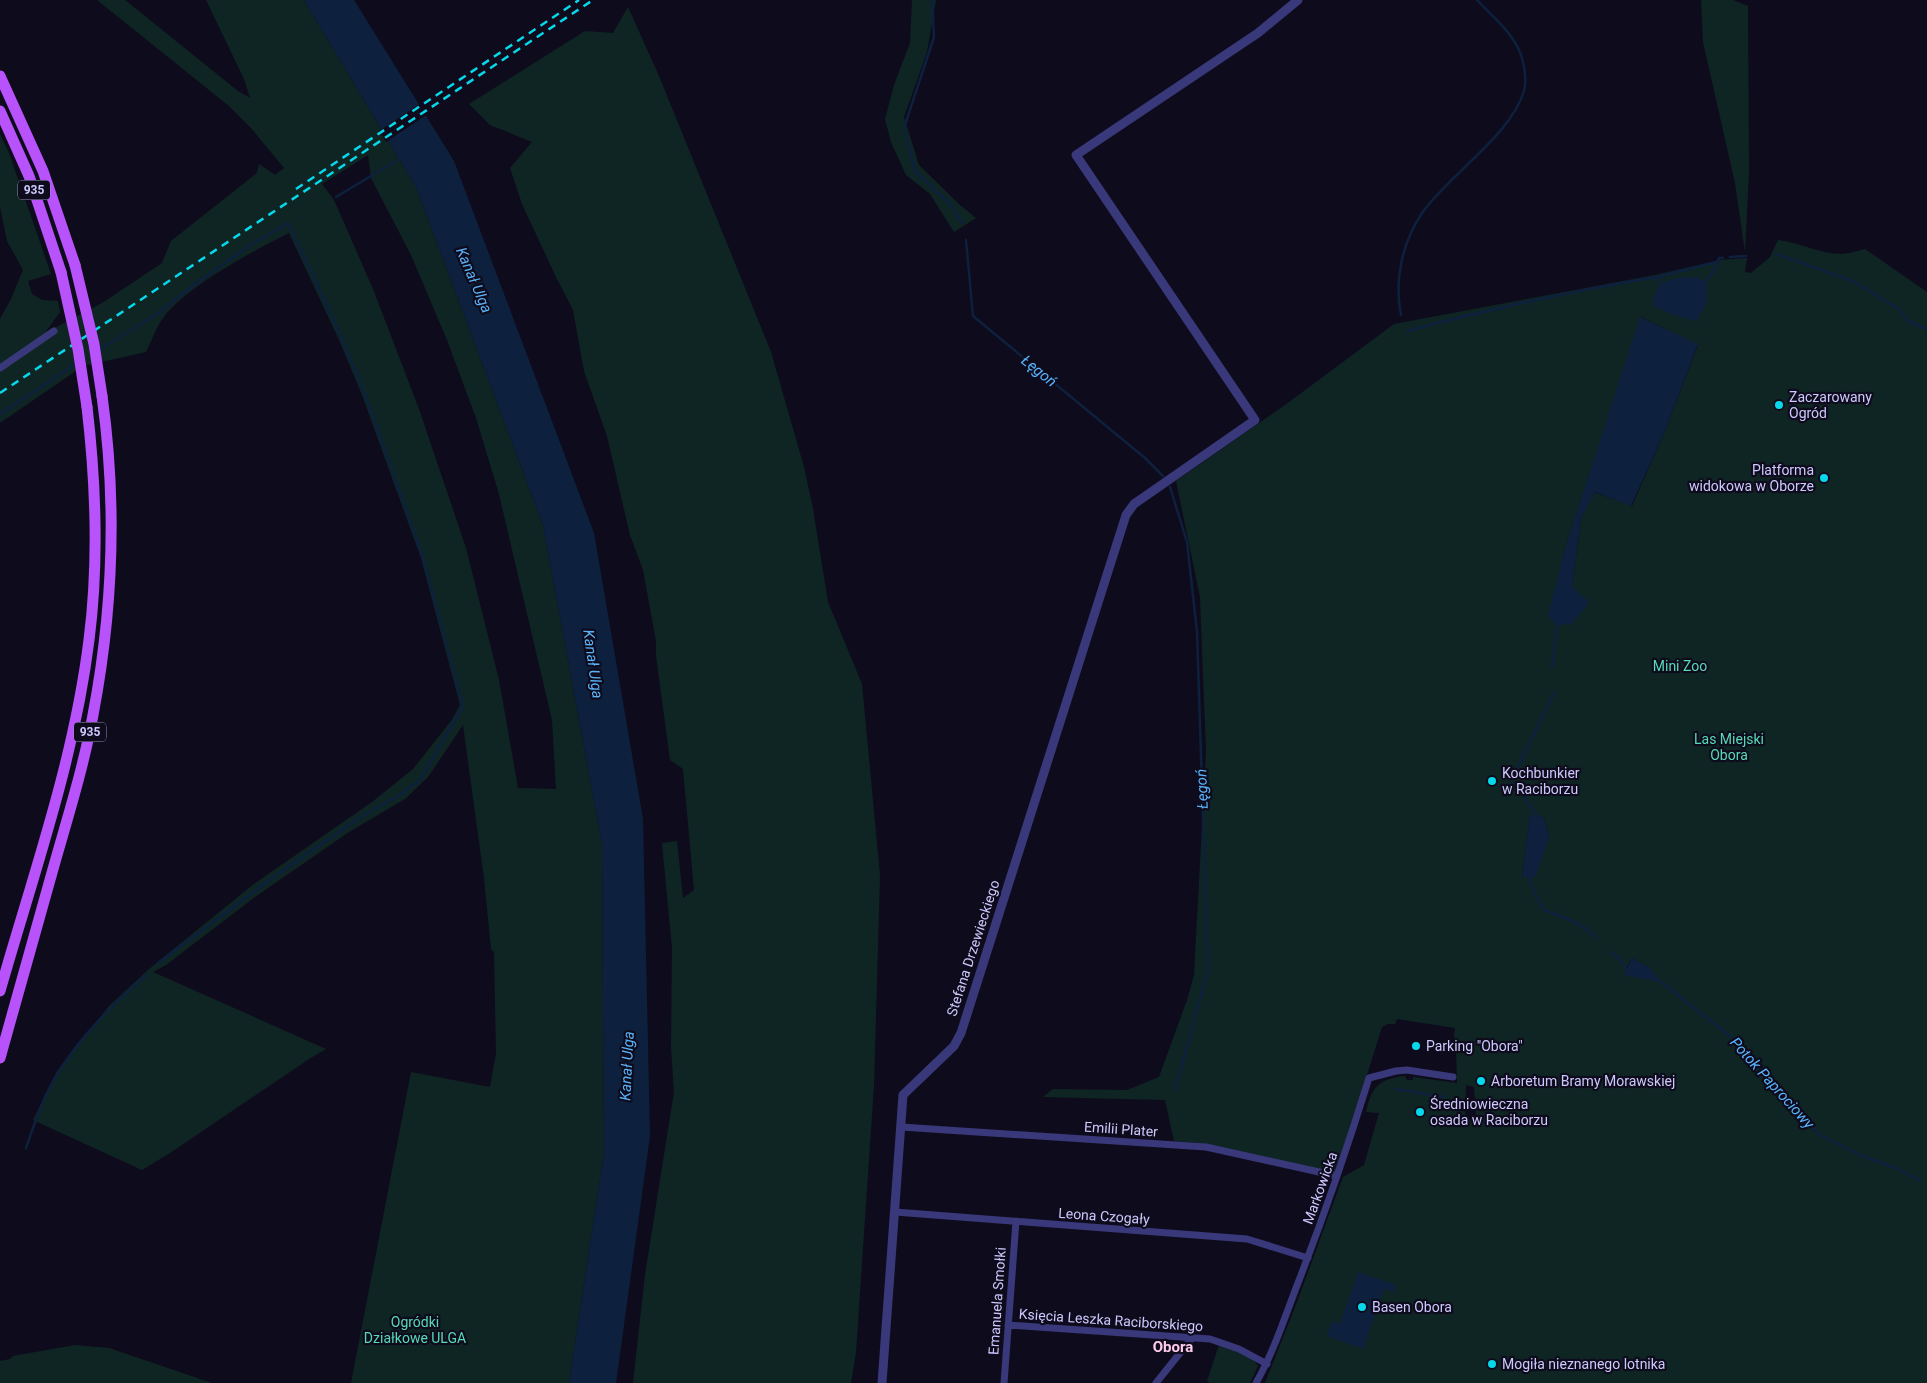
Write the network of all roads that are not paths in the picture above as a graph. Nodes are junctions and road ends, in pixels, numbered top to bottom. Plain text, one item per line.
1 (1298, 0) edge
2 (0, 76) edge
3 (0, 111) edge
4 (54, 331) dead end
5 (0, 368) edge
6 (0, 991) edge
7 (0, 1058) edge
8 (1453, 1077) dead end
9 (901, 1127) junction
10 (1337, 1176) junction
11 (895, 1212) junction
12 (1016, 1221) junction
13 (1308, 1258) junction
14 (1008, 1325) junction
15 (1192, 1338) junction
16 (1266, 1364) junction
17 (882, 1383) edge
18 (1004, 1383) edge
19 (1156, 1383) edge
20 (1256, 1383) edge

1 - 9 street, Stefana Drzewieckiego
2 - 7 main road, 935, bridge
3 - 6 main road, 935, bridge
4 - 5 street
8 - 10 street, Markowicka
9 - 10 street, Emilii Plater
9 - 11 street, Stefana Drzewieckiego
10 - 13 street, Markowicka
11 - 12 street, Leona Czogały
11 - 17 street, Stefana Drzewieckiego
12 - 13 street, Leona Czogały
12 - 14 street, Emanuela Smołki
13 - 16 street, Markowicka
14 - 15 street, Księcia Leszka Raciborskiego
14 - 18 street, Emanuela Smołki
15 - 16 street, Księcia Leszka Raciborskiego
15 - 19 street
16 - 20 street, Markowicka

